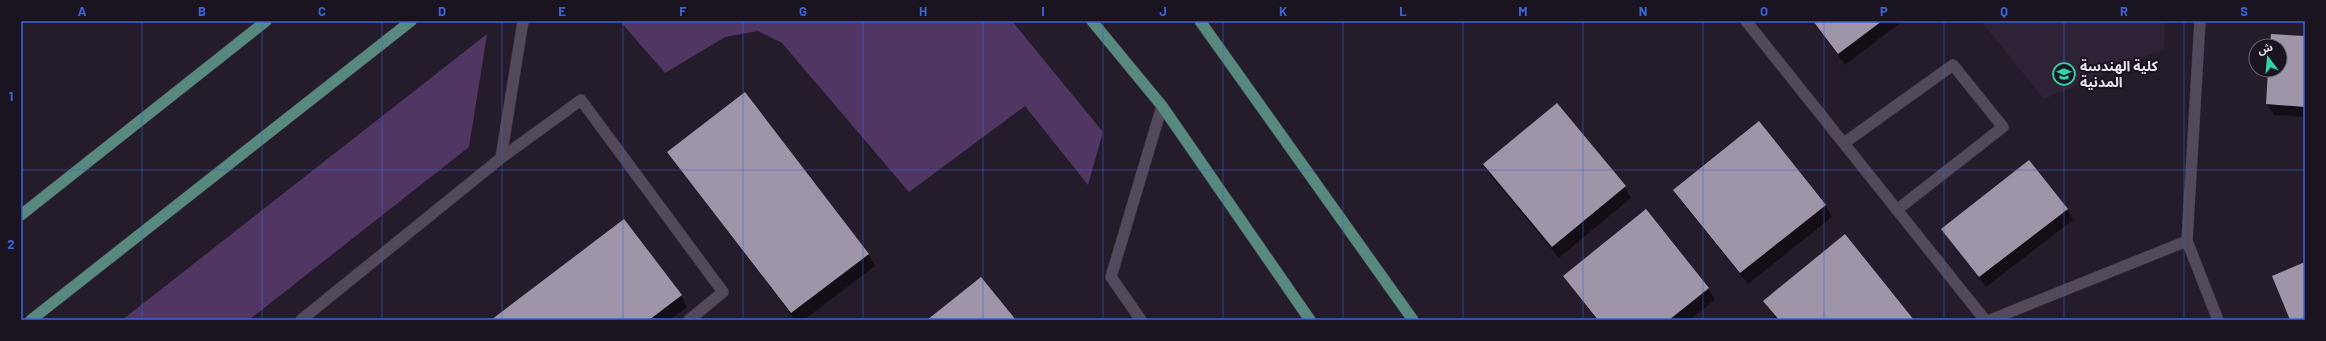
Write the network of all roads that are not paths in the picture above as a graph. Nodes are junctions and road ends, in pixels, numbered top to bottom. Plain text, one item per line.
1 (266, 21) edge
2 (411, 21) edge
3 (523, 21) edge
4 (1092, 21) edge
5 (1200, 21) edge
6 (1746, 21) edge
7 (2200, 21) edge
8 (1162, 106) junction
9 (1844, 143) junction
10 (501, 158) junction
11 (1898, 209) junction
12 (21, 215) edge
13 (2187, 241) junction
14 (31, 320) edge
15 (302, 320) edge
16 (689, 320) edge
17 (1141, 320) edge
18 (1310, 320) edge
19 (1413, 320) edge
20 (1985, 320) edge
21 (1990, 320) edge
22 (2218, 320) edge

1 - 12 main road
2 - 14 main road
3 - 10 street
4 - 8 main road
5 - 19 main road
6 - 9 street
7 - 13 street
8 - 17 street
8 - 18 main road
9 - 11 street
9 - 11 street
10 - 15 street
10 - 16 street
11 - 20 street
13 - 21 street
13 - 22 street

